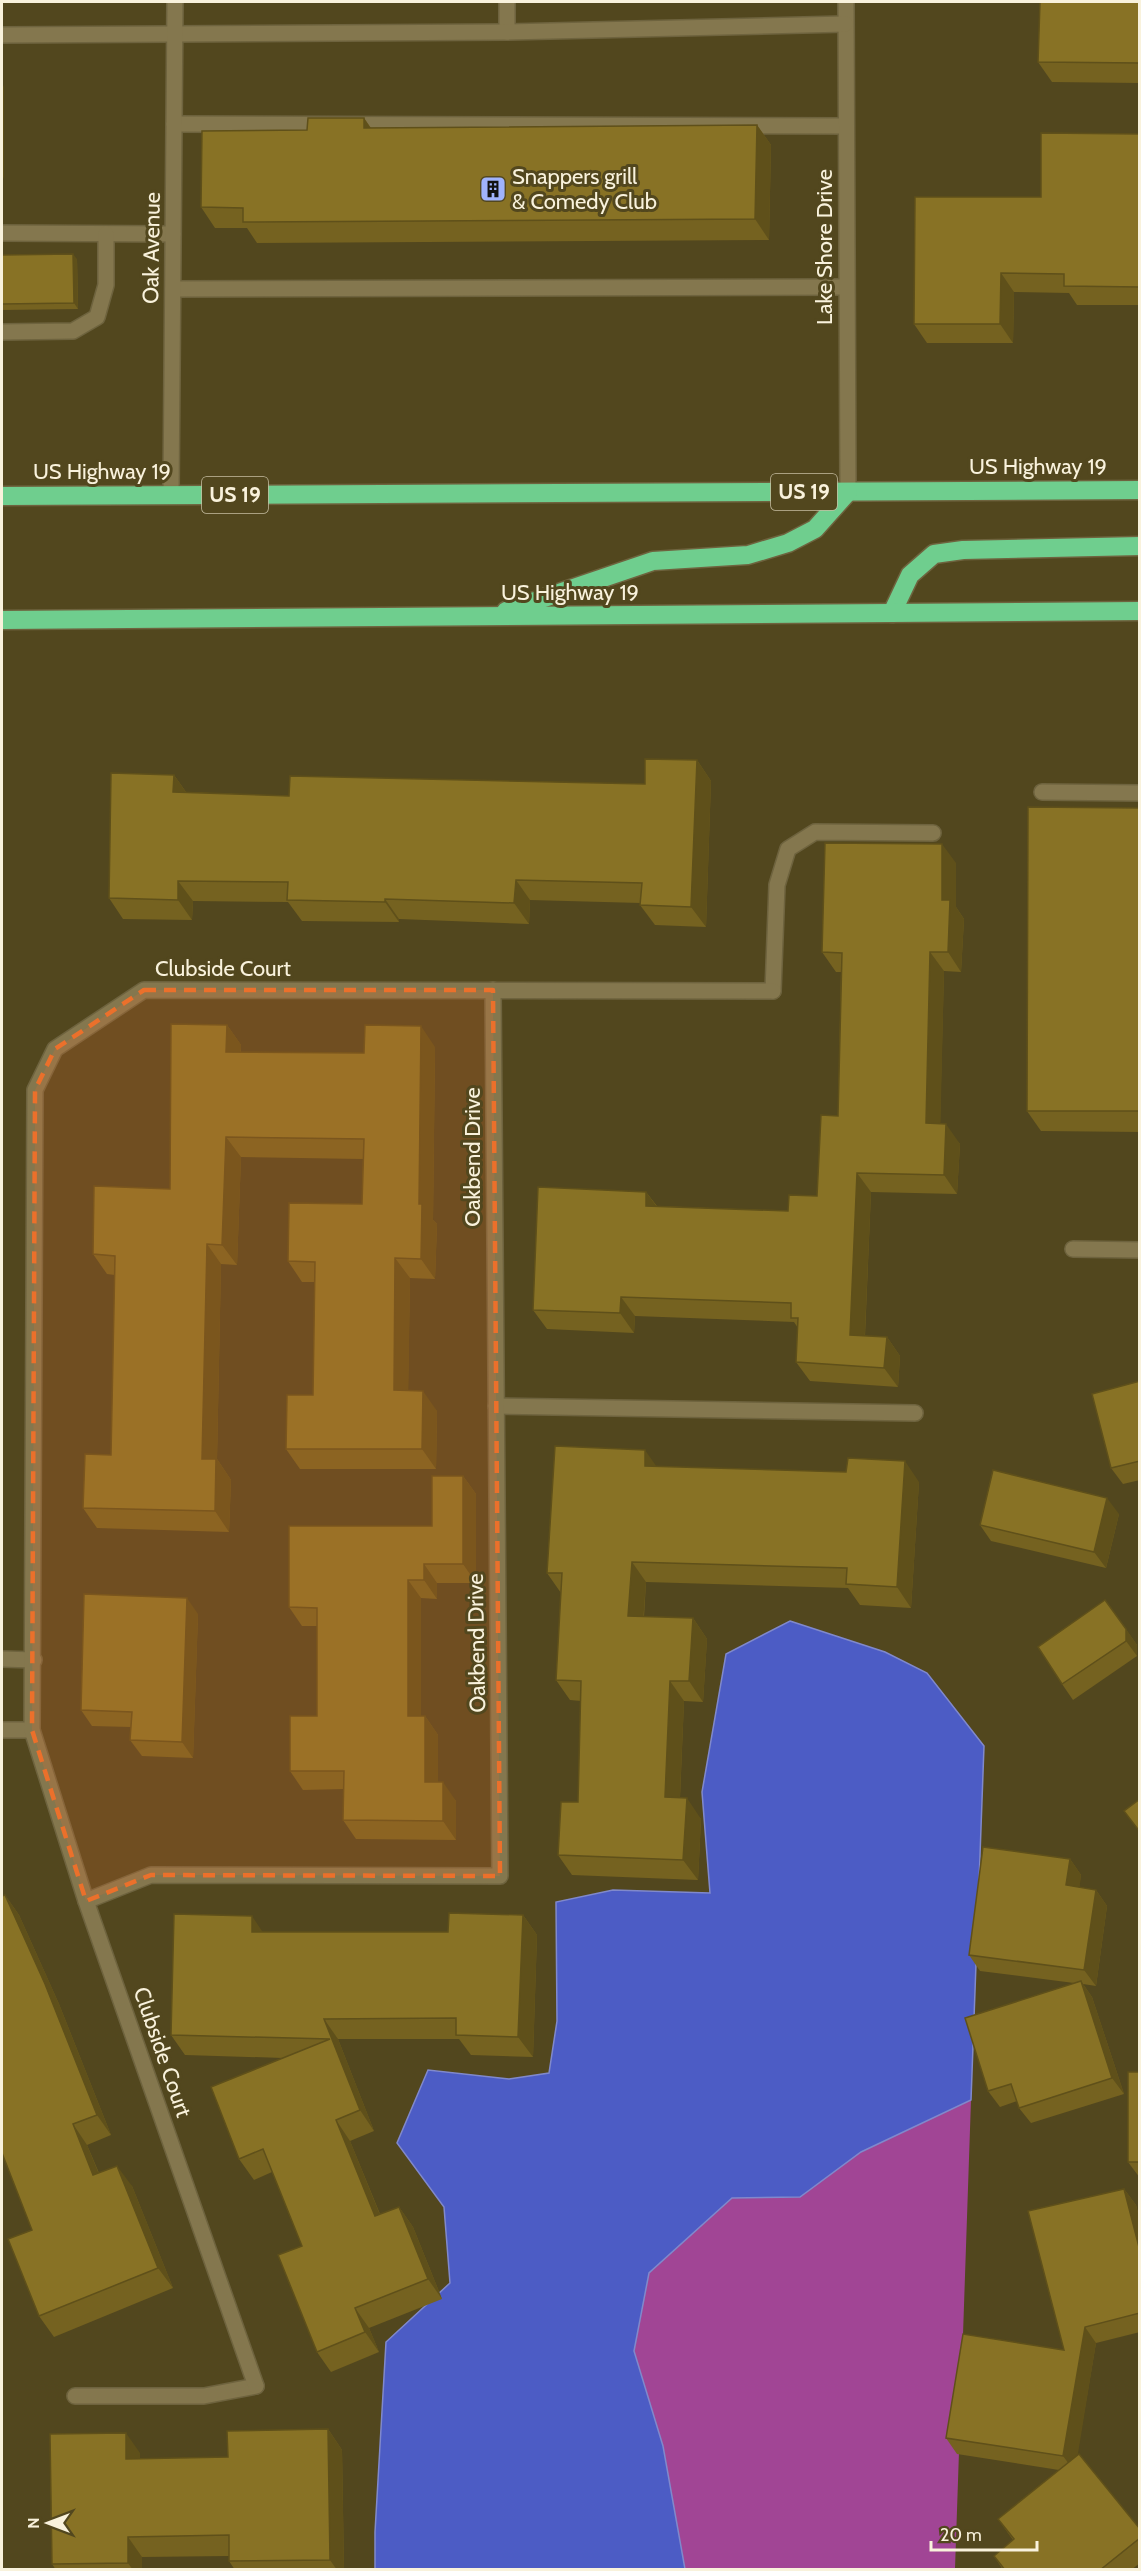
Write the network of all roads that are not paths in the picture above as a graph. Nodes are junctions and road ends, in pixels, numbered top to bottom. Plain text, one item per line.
1 (175, 2) edge
2 (507, 2) edge
3 (846, 2) edge
4 (845, 24) junction
5 (507, 32) junction
6 (175, 34) junction
7 (2, 35) edge
8 (174, 124) junction
9 (846, 126) junction
10 (2, 233) edge
11 (106, 234) junction
12 (173, 234) junction
13 (846, 287) junction
14 (173, 289) junction
15 (2, 332) edge
16 (1140, 490) edge
17 (848, 492) junction
18 (171, 495) junction
19 (2, 496) edge
20 (1140, 546) edge
21 (1140, 611) edge
22 (892, 613) junction
23 (490, 616) junction
24 (2, 620) edge
25 (1042, 792) dead end
26 (1140, 793) edge
27 (933, 833) dead end
28 (493, 990) junction
29 (1073, 1249) dead end
30 (1140, 1250) edge
31 (496, 1406) junction
32 (915, 1413) dead end
33 (2, 1659) edge
34 (34, 1660) junction
35 (2, 1730) edge
36 (33, 1730) junction
37 (86, 1901) junction
38 (75, 2397) dead end

1 - 6 street, Oak Avenue
2 - 5 street
3 - 4 street, Lake Shore Drive
4 - 5 street
4 - 9 street, Lake Shore Drive
5 - 6 street
6 - 7 street
6 - 8 street, Oak Avenue
8 - 9 street
8 - 12 street, Oak Avenue
9 - 13 street, Lake Shore Drive
10 - 11 street
11 - 12 street
11 - 15 street
12 - 14 street, Oak Avenue
13 - 14 street
13 - 17 street, Lake Shore Drive
14 - 18 street, Oak Avenue
16 - 17 highway, US Highway 19 / US 19
17 - 18 highway, US Highway 19 / US 19
17 - 23 highway
18 - 19 highway, US Highway 19 / US 19
20 - 22 highway
21 - 22 highway, US Highway 19
22 - 23 highway, US Highway 19
23 - 24 highway, US Highway 19
25 - 26 street
27 - 28 street, Clubside Court
28 - 31 street, Oakbend Drive
28 - 34 street, Clubside Court
29 - 30 street
31 - 32 street
31 - 37 street, Oakbend Drive
33 - 34 street
34 - 36 street, Clubside Court
35 - 36 street
36 - 37 street, Clubside Court
37 - 38 street, Clubside Court

